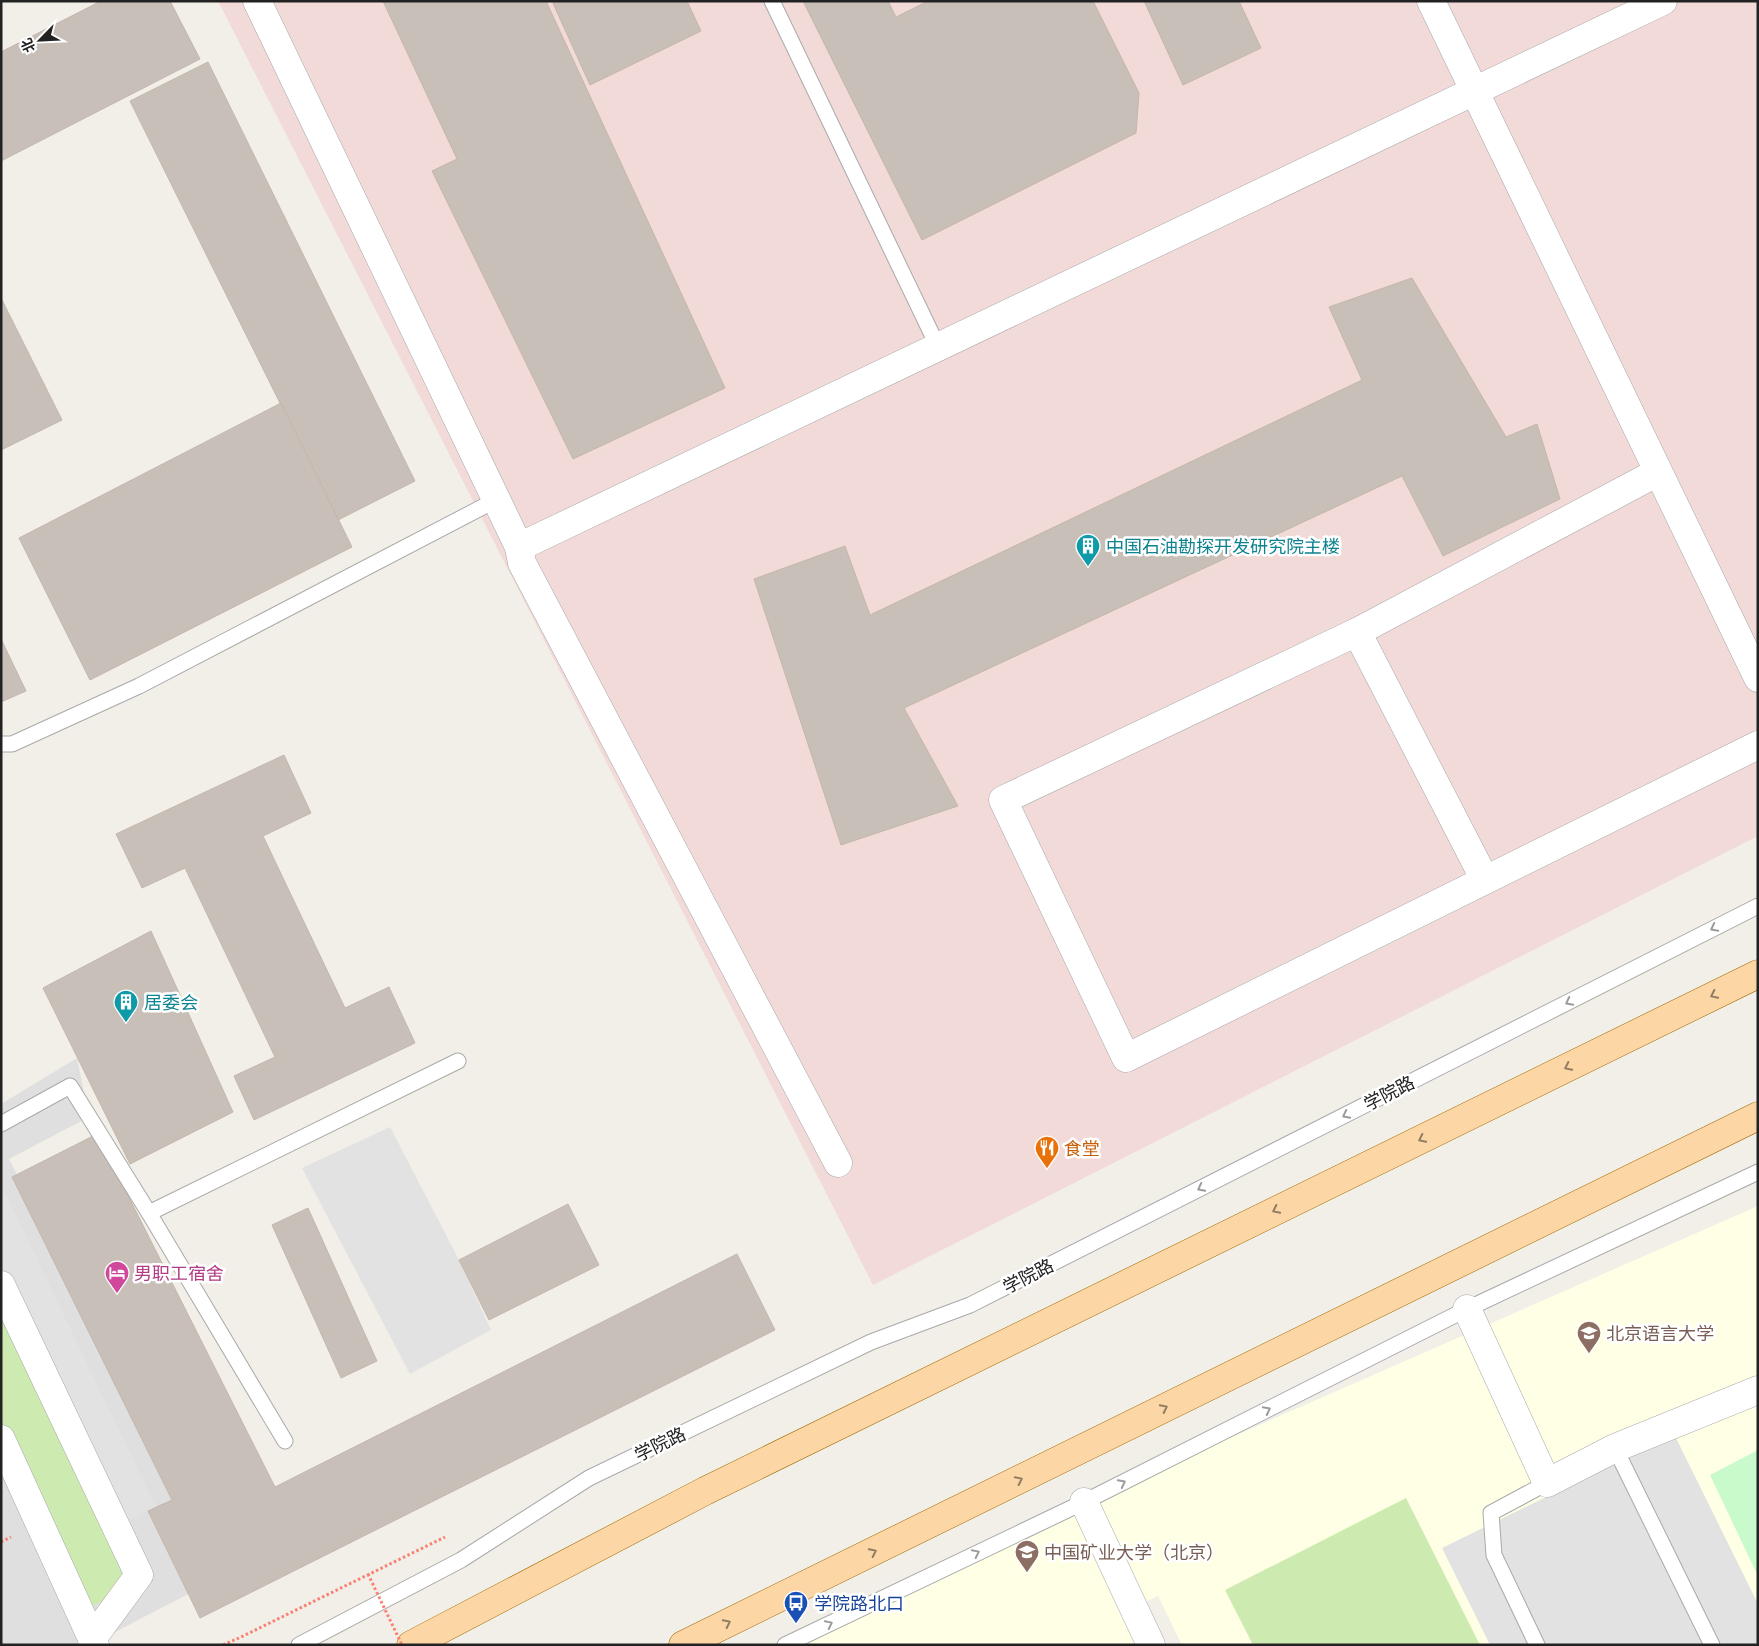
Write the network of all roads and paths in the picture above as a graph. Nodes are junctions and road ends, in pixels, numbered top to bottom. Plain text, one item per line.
1 (257, 1) edge
2 (772, 1) edge
3 (1432, 1) edge
4 (1662, 1) edge
5 (1475, 92) junction
6 (938, 347) junction
7 (1658, 472) junction
8 (496, 500) junction
9 (518, 547) junction
10 (1357, 632) junction
11 (1758, 678) edge
12 (1, 744) edge
13 (1758, 745) edge
14 (1485, 880) junction
15 (1758, 906) edge
16 (1758, 974) edge
17 (458, 1061) dead end
18 (1758, 1116) edge
19 (1, 1124) edge
20 (838, 1163) dead end
21 (1758, 1172) edge
22 (149, 1213) junction
23 (1, 1285) edge
24 (1467, 1309) junction
25 (1758, 1390) edge
26 (1, 1439) edge
27 (285, 1441) dead end
28 (1615, 1448) junction
29 (1547, 1483) junction
30 (1084, 1502) junction
31 (446, 1536) dead end
32 (368, 1574) junction
33 (94, 1642) edge
34 (223, 1645) edge
35 (299, 1645) edge
36 (402, 1645) edge
37 (411, 1645) edge
38 (683, 1645) edge
39 (785, 1645) edge
40 (1151, 1645) edge
41 (1537, 1645) edge
42 (1712, 1645) edge

1 - 8 street
2 - 6 lane
3 - 5 street
4 - 5 street
5 - 6 street
5 - 7 street
6 - 9 street
7 - 10 street
7 - 11 street
8 - 9 street
8 - 12 lane
9 - 20 street
10 - 14 street
10 - 14 street
13 - 14 street
15 -> 35 lane, 学院路
16 -> 37 main road
17 - 22 lane
38 -> 18 main road
19 - 22 lane
21 - 24 lane
22 - 27 lane
23 - 33 street
24 - 29 street
30 -> 24 lane
25 - 28 street
26 - 33 street
28 - 29 street
28 - 42 lane
29 - 41 lane
39 -> 30 lane
30 - 40 street
31 - 32 path
32 - 34 path
32 - 36 path, bridge

